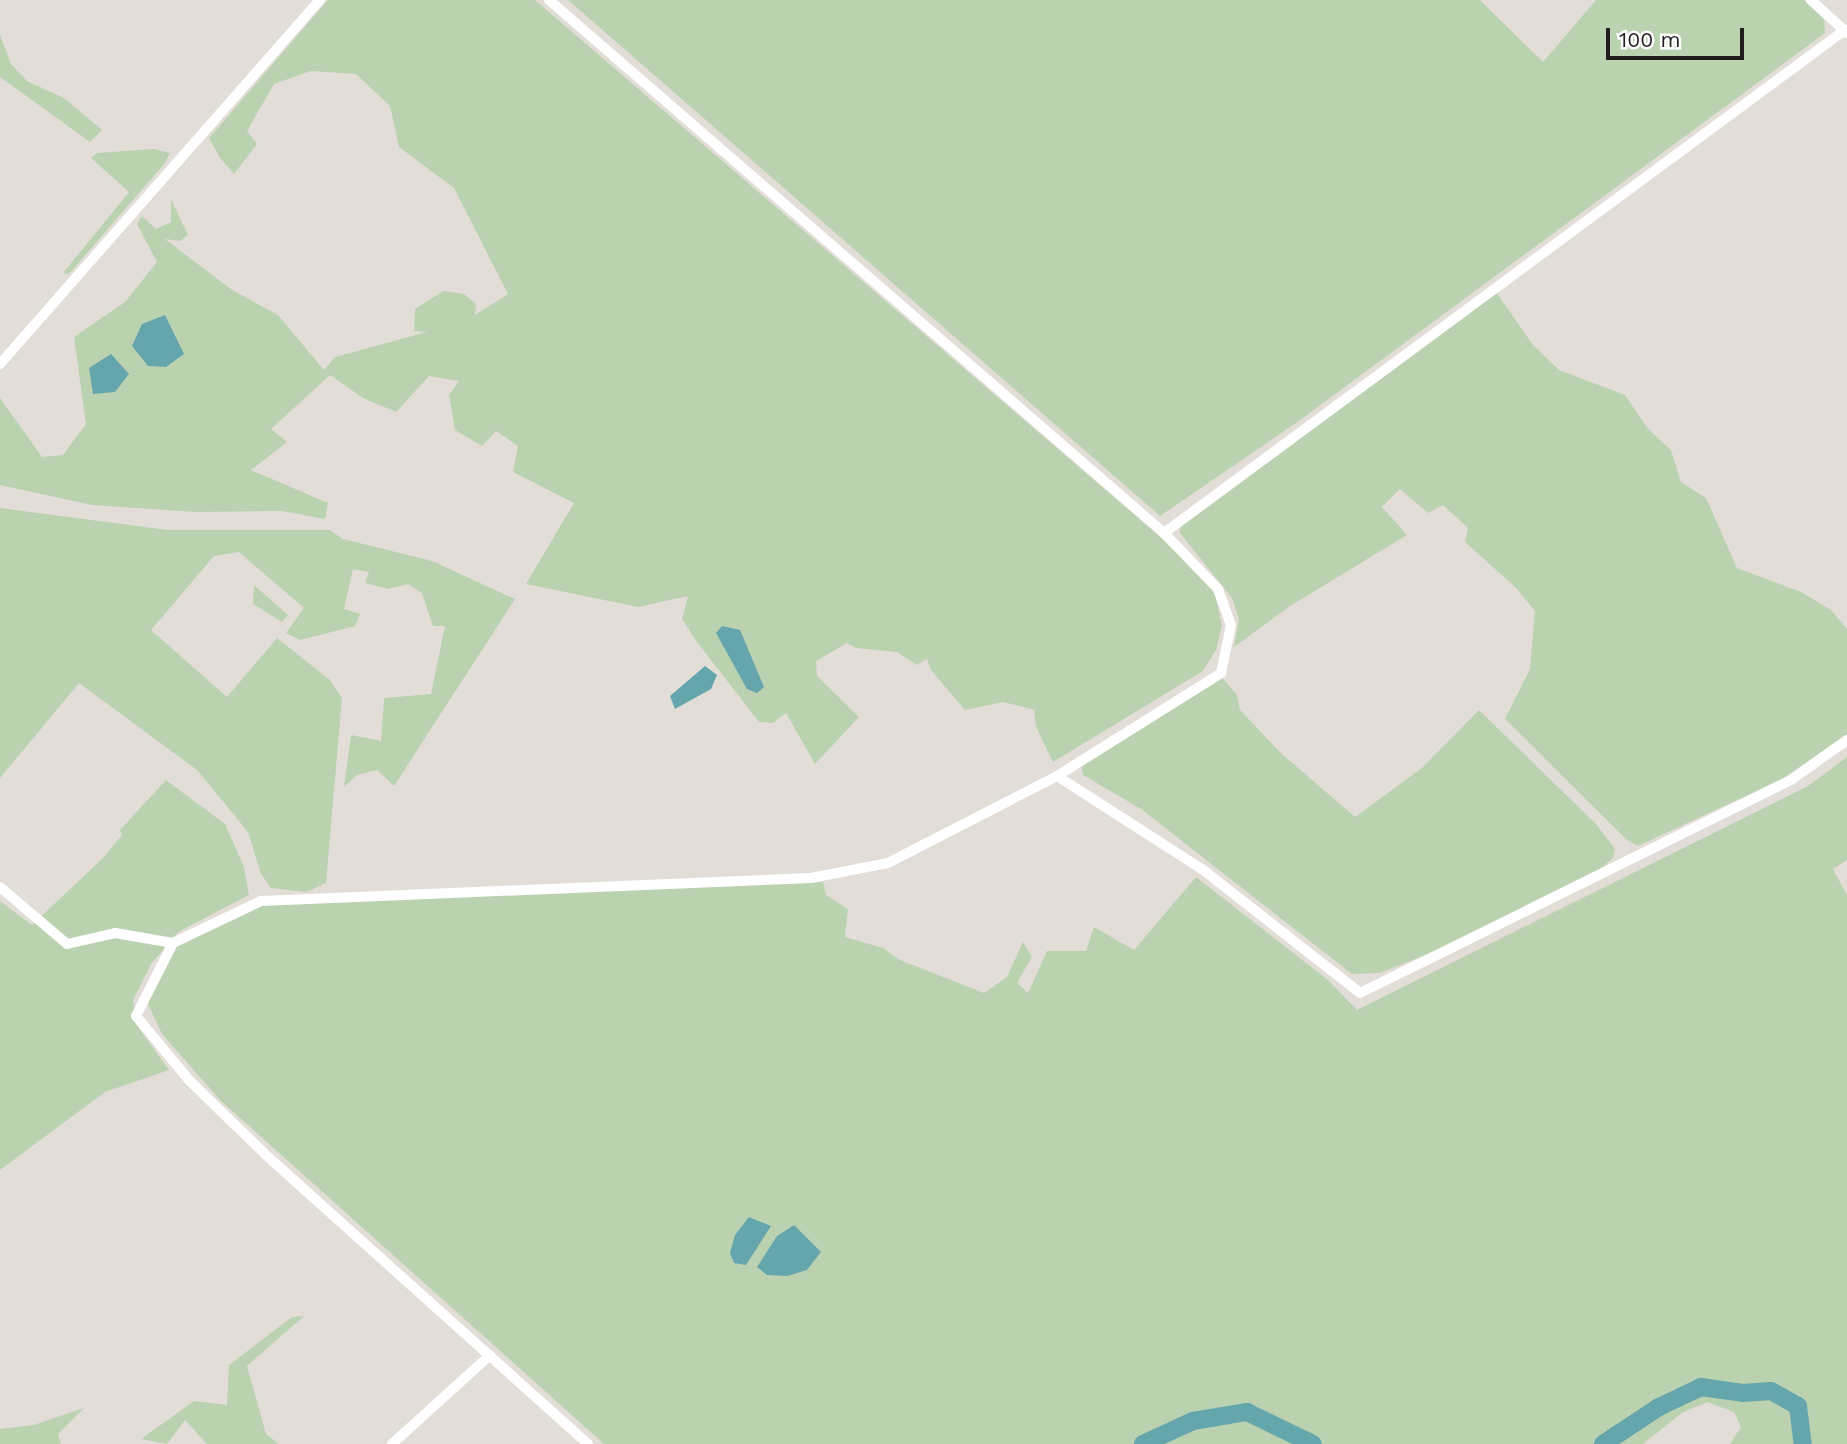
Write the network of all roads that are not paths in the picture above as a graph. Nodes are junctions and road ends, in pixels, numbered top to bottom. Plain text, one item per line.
1 (320, 0) edge
2 (549, 0) edge
3 (1811, 0) edge
4 (1846, 31) edge
5 (0, 364) edge
6 (1164, 533) junction
7 (1847, 740) edge
8 (1057, 776) junction
9 (0, 887) edge
10 (173, 943) junction
11 (490, 1355) junction
12 (392, 1444) edge
13 (588, 1444) edge

1 - 5 street
2 - 6 street
3 - 4 street
4 - 6 street
6 - 8 street
7 - 8 street
8 - 10 street
9 - 10 street
10 - 11 street
11 - 12 street
11 - 13 street

